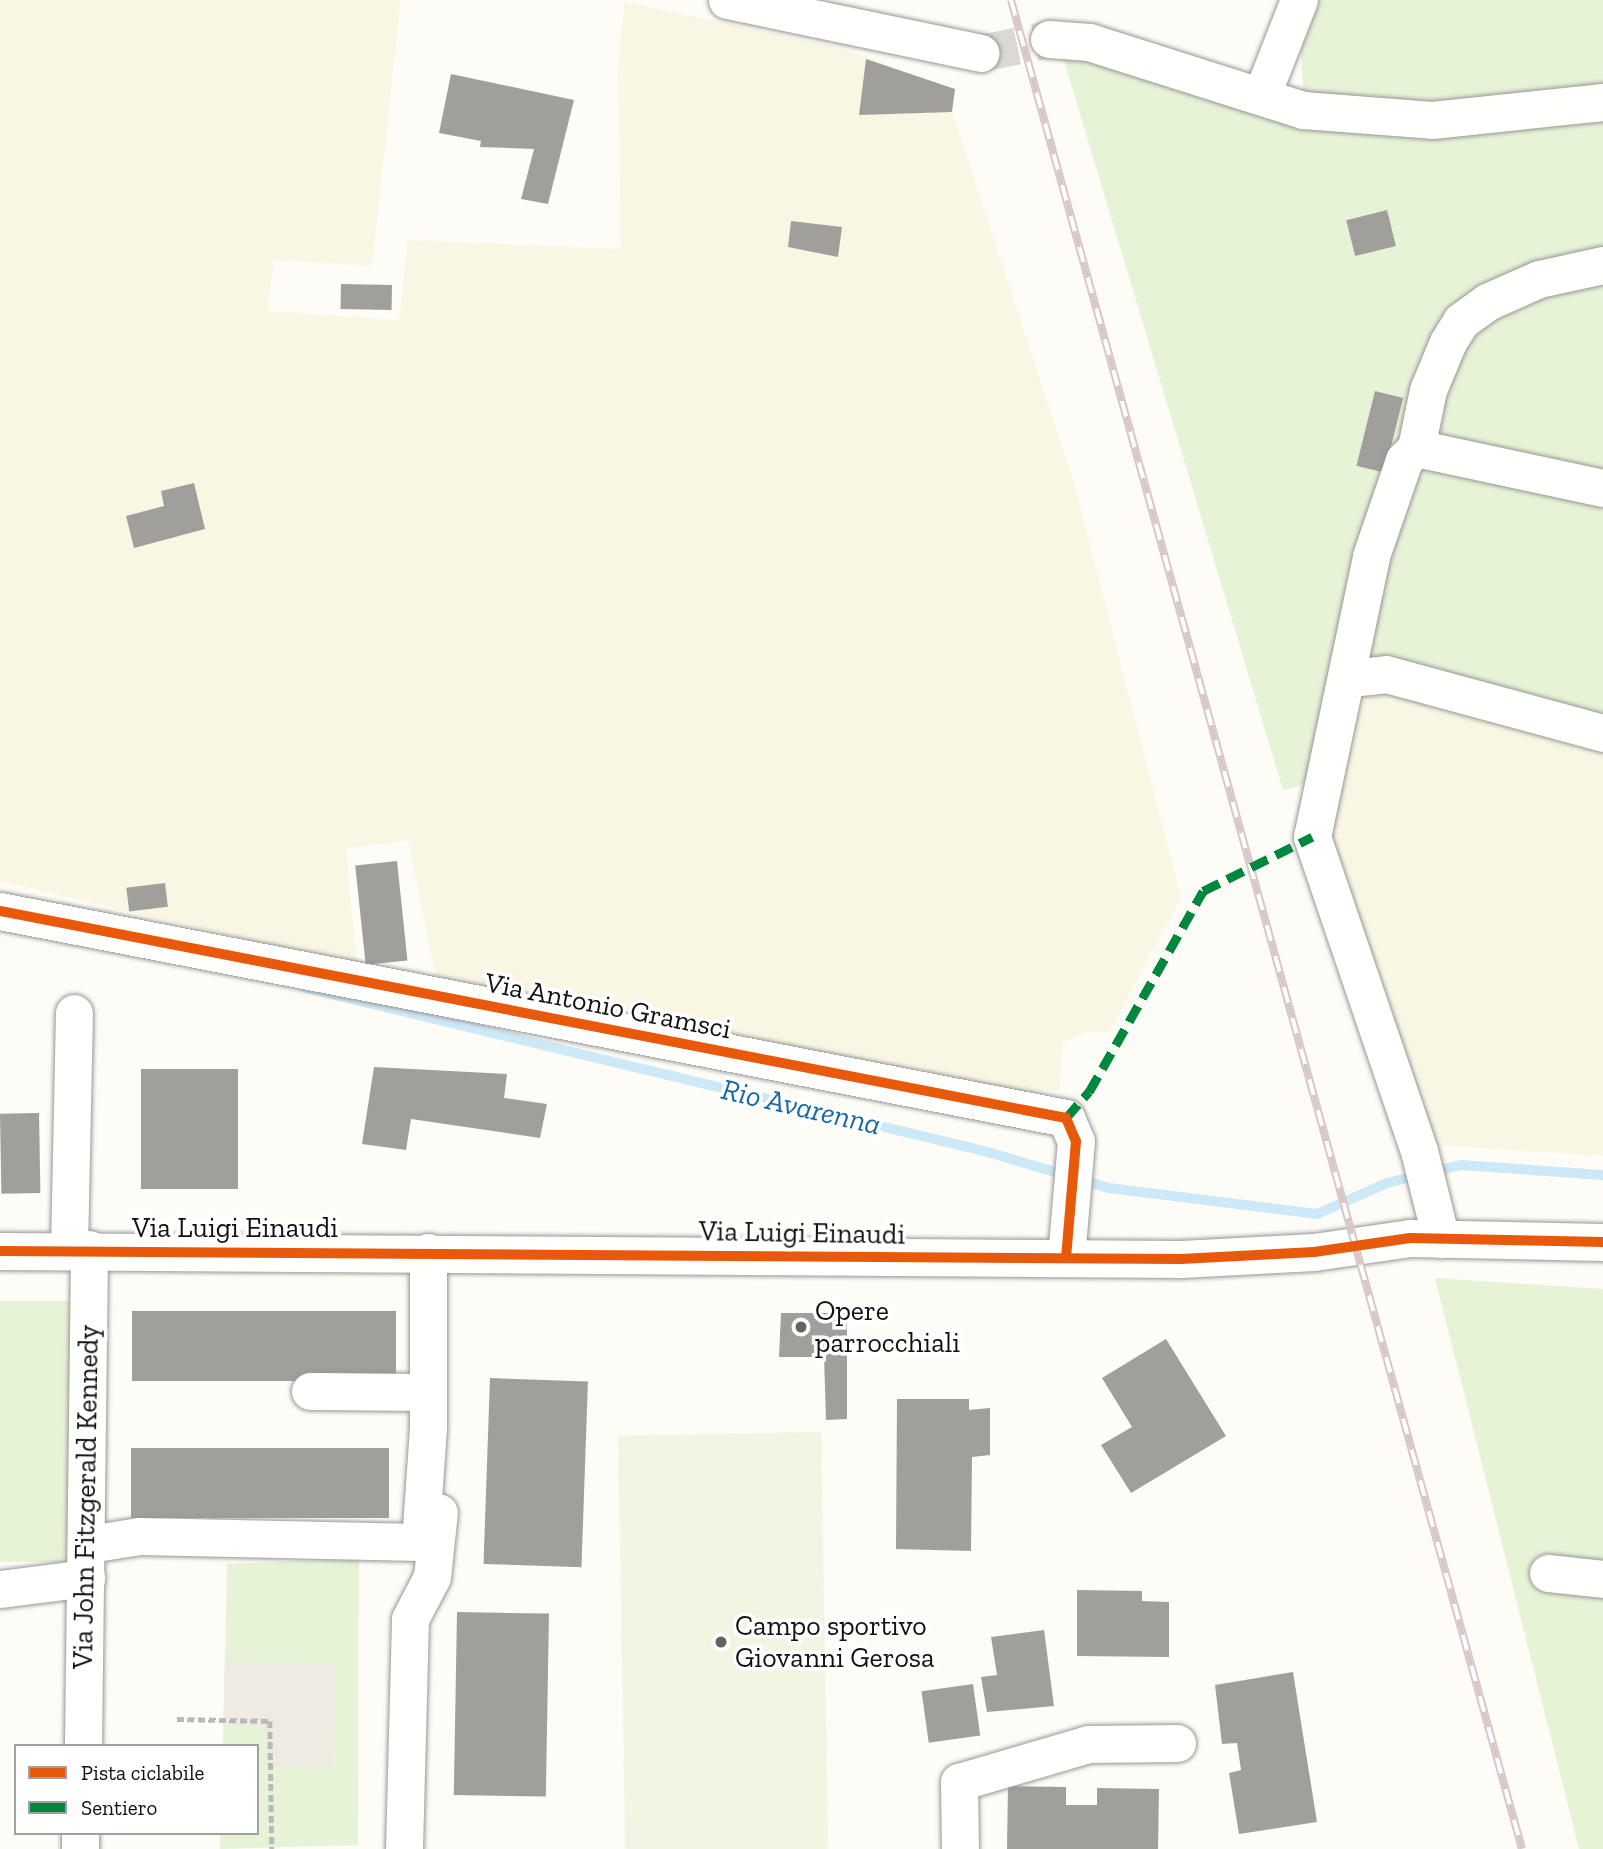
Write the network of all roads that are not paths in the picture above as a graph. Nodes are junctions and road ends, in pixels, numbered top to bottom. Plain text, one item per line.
1 (727, 0) edge
2 (1299, 0) edge
3 (1049, 40) tunnel mouth
4 (981, 52) tunnel mouth
5 (1262, 94) junction
6 (1603, 102) edge
7 (1603, 265) edge
8 (1416, 448) junction
9 (1603, 488) edge
10 (1350, 678) junction
11 (1603, 733) edge
12 (0, 911) edge
13 (74, 1013) dead end
14 (1441, 1239) junction
15 (1603, 1241) edge
16 (1065, 1244) junction
17 (79, 1250) junction
18 (0, 1251) edge
19 (435, 1252) junction
20 (310, 1391) dead end
21 (428, 1392) junction
22 (87, 1561) junction
23 (1548, 1573) dead end
24 (1603, 1579) edge
25 (0, 1589) edge
26 (1177, 1743) dead end
27 (83, 1744) edge
28 (404, 1849) edge
29 (960, 1849) edge

1 - 4 street
2 - 5 street
3 - 5 street
5 - 6 street
7 - 8 street
8 - 9 street
8 - 10 street
10 - 11 street
10 - 14 street
12 - 16 street, Via Antonio Gramsci
13 - 17 street, Via John Fitzgerald Kennedy
14 - 15 street, Via Luigi Einaudi
14 - 16 street, Via Luigi Einaudi
16 - 19 street, Via Luigi Einaudi
17 - 18 street, Via Luigi Einaudi
17 - 19 street, Via Luigi Einaudi
17 - 22 street, Via John Fitzgerald Kennedy
19 - 21 street
19 - 28 street
20 - 21 street
21 - 22 street
22 - 25 street
22 - 27 street, Via John Fitzgerald Kennedy
23 - 24 street
26 - 29 street

